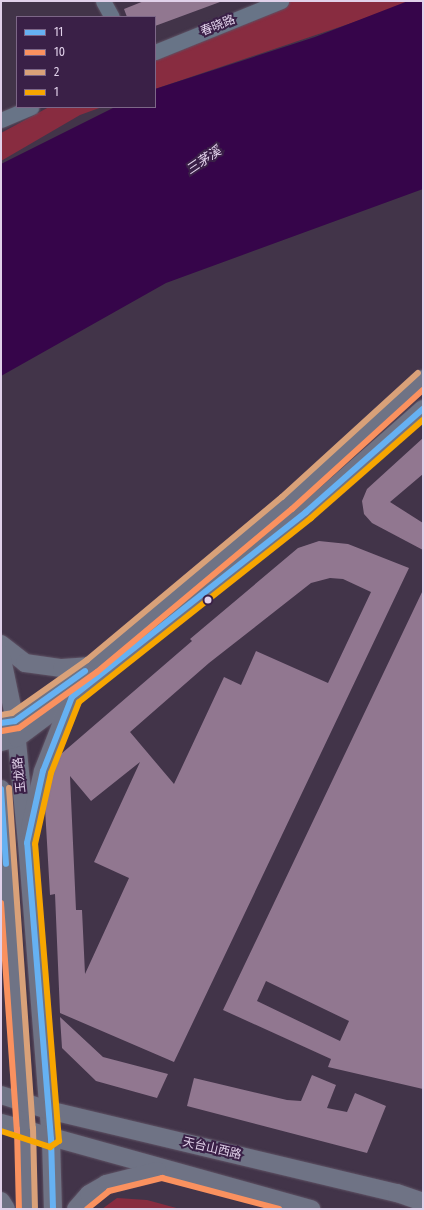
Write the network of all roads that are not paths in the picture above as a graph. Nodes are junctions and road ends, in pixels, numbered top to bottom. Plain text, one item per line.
1 (102, 1) edge
2 (281, 1) edge
3 (111, 16) edge
4 (156, 52) edge
5 (29, 108) edge
6 (1, 120) edge
7 (423, 379) edge
8 (423, 409) edge
9 (1, 644) edge
10 (1, 654) edge
11 (92, 666) junction
12 (72, 697) junction
13 (9, 731) edge
14 (1, 789) edge
15 (27, 843) junction
16 (8, 889) junction
17 (1, 954) edge
18 (1, 1095) edge
19 (23, 1100) junction
20 (48, 1110) junction
21 (1, 1123) edge
22 (25, 1129) junction
23 (51, 1139) junction
24 (162, 1170) junction
25 (1, 1201) edge
26 (423, 1202) edge
27 (6, 1209) edge
28 (27, 1209) edge
29 (53, 1209) edge
30 (76, 1209) edge
31 (311, 1209) edge

1 - 3 street
2 - 4 street, 春晓路
5 - 6 street
7 - 11 main road
8 - 12 main road
9 - 11 main road
10 - 13 main road, 玉龙路
11 - 13 main road
12 - 13 main road
12 - 15 main road
13 - 15 main road, 玉龙路
14 - 16 main road, 玉龙路
15 - 20 main road, 玉龙路
16 - 17 main road
16 - 19 main road, 玉龙路
18 - 19 main road, 天台山西路
19 - 20 main road, 天台山西路
19 - 22 main road, 玉龙路
20 - 23 main road, 玉龙路
20 - 26 main road, 天台山西路
21 - 22 main road
22 - 23 main road
22 - 28 main road, 玉龙路
23 - 24 main road
23 - 29 main road, 玉龙路
24 - 30 main road
24 - 31 main road
25 - 27 main road

